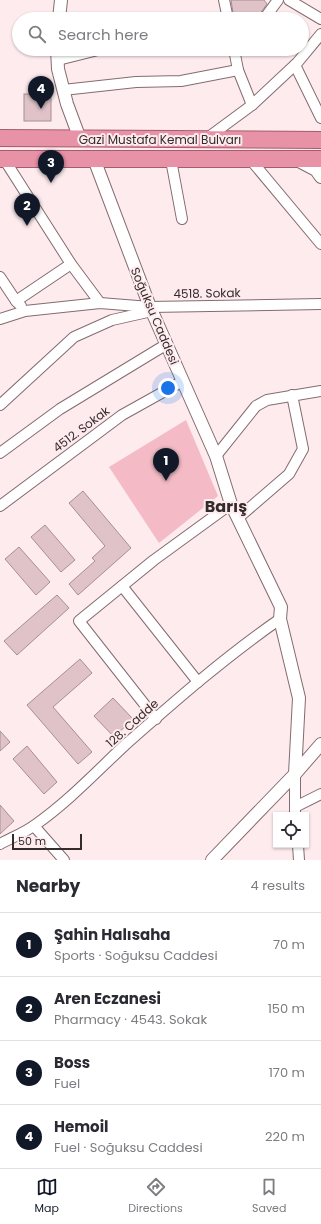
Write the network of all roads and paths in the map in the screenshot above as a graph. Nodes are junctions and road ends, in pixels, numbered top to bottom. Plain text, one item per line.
1 (61, 0) edge
2 (224, 0) edge
3 (278, 0) edge
4 (289, 0) edge
5 (60, 12) edge
6 (227, 12) edge
7 (269, 12) edge
8 (321, 19) edge
9 (321, 34) edge
10 (309, 48) edge
11 (58, 56) edge
12 (235, 56) edge
13 (303, 56) edge
14 (295, 65) junction
15 (238, 70) junction
16 (63, 90) junction
17 (252, 105) junction
18 (321, 118) edge
19 (0, 138) edge
20 (80, 139) junction
21 (206, 139) junction
22 (321, 140) edge
23 (2, 159) edge
24 (94, 159) junction
25 (296, 159) junction
26 (321, 159) edge
27 (171, 160) junction
28 (250, 160) junction
29 (321, 177) edge
30 (182, 219) dead end
31 (321, 244) edge
32 (71, 264) junction
33 (0, 276) edge
34 (16, 301) junction
35 (100, 303) junction
36 (321, 304) edge
37 (151, 309) junction
38 (25, 311) junction
39 (0, 319) edge
40 (167, 344) junction
41 (183, 381) junction
42 (321, 391) edge
43 (292, 395) junction
44 (0, 404) edge
45 (0, 453) edge
46 (216, 456) junction
47 (231, 504) junction
48 (0, 506) edge
49 (238, 518) junction
50 (122, 586) junction
51 (280, 619) junction
52 (198, 682) junction
53 (156, 719) junction
54 (321, 744) edge
55 (295, 774) junction
56 (321, 794) edge
57 (295, 811) edge
58 (34, 826) junction
59 (0, 844) edge
60 (298, 848) edge
61 (64, 860) edge
62 (212, 860) edge
63 (299, 860) edge

1 - 5 street
2 - 6 street
3 - 7 street
4 - 8 street
9 - 10 street
11 - 16 street
12 - 15 street
13 - 14 street
14 - 17 street
14 - 18 street
15 - 16 street
15 - 17 street
16 - 20 street
17 - 21 street
19 - 20 highway, Gazi Mustafa Kemal Bulvarı
20 - 21 highway, Gazi Mustafa Kemal Bulvarı
21 - 22 highway, Gazi Mustafa Kemal Bulvarı
23 - 24 highway, Gazi Mustafa Kemal Bulvarı
23 - 32 street
24 - 27 highway, Gazi Mustafa Kemal Bulvarı
24 - 37 street, Soğuksu Caddesi
25 - 26 highway, Gazi Mustafa Kemal Bulvarı
25 - 28 highway, Gazi Mustafa Kemal Bulvarı
25 - 29 street
27 - 28 highway, Gazi Mustafa Kemal Bulvarı
27 - 30 street
28 - 31 street
32 - 34 street
32 - 35 street
33 - 34 street
34 - 38 street
35 - 37 street, 4518. Sokak
35 - 38 street, 4518. Sokak
36 - 37 street, 4518. Sokak
37 - 40 street, Soğuksu Caddesi
37 - 44 street
38 - 39 street, 4518. Sokak
40 - 41 street, Soğuksu Caddesi
40 - 45 street
41 - 46 street, Soğuksu Caddesi
41 - 48 street, 4512. Sokak
42 - 43 street
43 - 46 street
43 - 49 street
46 - 47 street, Soğuksu Caddesi
47 - 49 street, Soğuksu Caddesi
47 - 50 street
49 - 51 street, Soğuksu Caddesi
50 - 52 street
50 - 53 street
51 - 52 street, 128. Cadde
51 - 55 street, Soğuksu Caddesi
52 - 53 street, 128. Cadde
53 - 58 street, 128. Cadde
54 - 55 street
55 - 57 street, Soğuksu Caddesi
55 - 62 street
56 - 57 street
58 - 59 street, 128. Cadde
58 - 61 street
60 - 63 street

